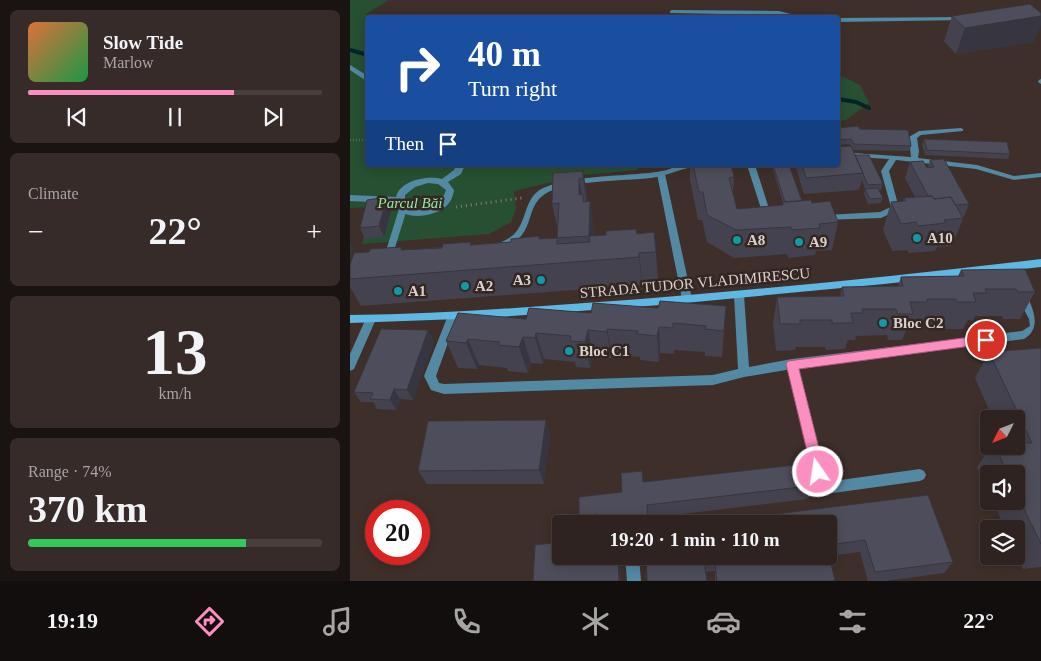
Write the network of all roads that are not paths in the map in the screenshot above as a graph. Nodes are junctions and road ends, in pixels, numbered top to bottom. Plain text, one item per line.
1 (672, 12) dead end
2 (788, 15) edge
3 (972, 19) edge
4 (840, 20) edge
5 (350, 67) edge
6 (365, 78) edge
7 (960, 130) dead end
8 (840, 154) edge
9 (894, 157) junction
10 (914, 160) junction
11 (460, 167) edge
12 (684, 167) edge
13 (753, 167) edge
14 (662, 174) junction
15 (1041, 175) edge
16 (443, 182) junction
17 (350, 198) edge
18 (399, 200) junction
19 (403, 209) junction
20 (815, 218) edge
21 (778, 220) edge
22 (492, 248) edge
23 (399, 253) edge
24 (385, 255) joint
25 (1041, 263) edge
26 (1012, 276) junction
27 (739, 294) junction
28 (687, 299) junction
29 (452, 318) junction
30 (350, 319) edge
31 (370, 319) junction
32 (792, 364) junction
33 (350, 366) edge
34 (744, 372) junction
35 (920, 475) dead end
36 (822, 490) junction
37 (782, 493) edge
38 (633, 565) edge
39 (634, 581) edge

1 - 2 street
3 - 4 street
5 - 6 street
7 - 10 lane
8 - 9 lane
9 - 10 lane
9 - 20 lane
10 - 15 lane
11 - 16 street
12 - 14 lane
13 - 21 lane
14 - 22 lane
14 - 28 street
16 - 18 street
16 - 19 street
17 - 18 street
18 - 19 street
19 - 24 lane
23 - 24 lane
25 - 26 street, STRADA TUDOR VLADIMIRESCU
26 - 27 street, STRADA TUDOR VLADIMIRESCU
26 - 32 street
27 - 28 street, STRADA TUDOR VLADIMIRESCU
27 - 34 street
28 - 29 street, STRADA TUDOR VLADIMIRESCU
29 - 31 street, STRADA TUDOR VLADIMIRESCU
29 - 34 street
30 - 31 street, STRADA TUDOR VLADIMIRESCU
31 - 33 street
32 - 34 street
32 - 36 lane
35 - 36 street
36 - 37 street
38 - 39 street

